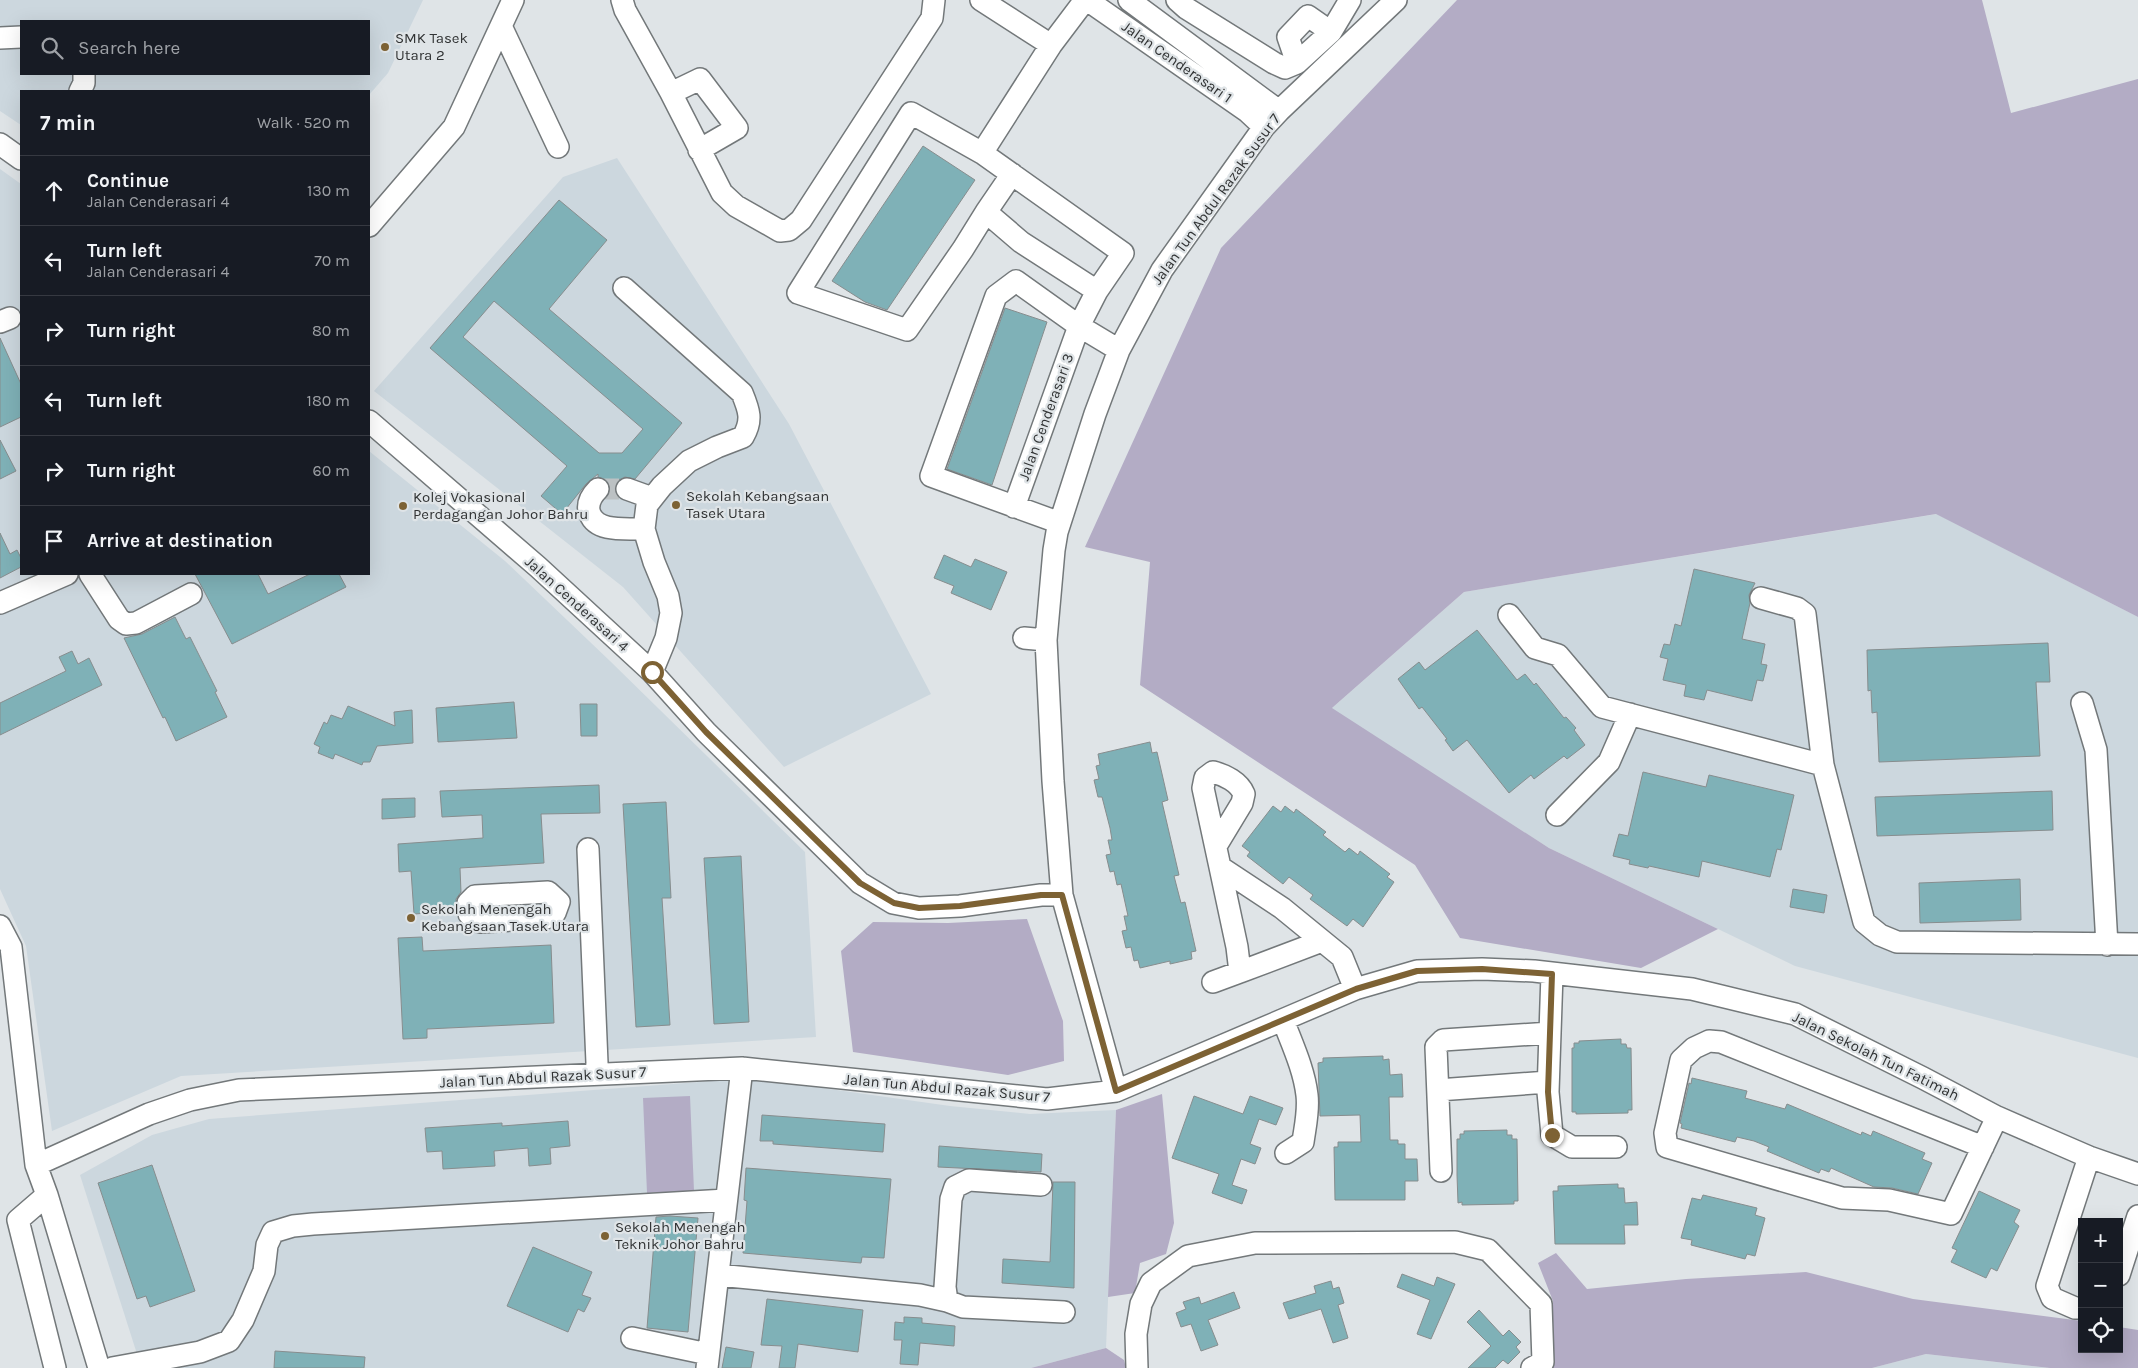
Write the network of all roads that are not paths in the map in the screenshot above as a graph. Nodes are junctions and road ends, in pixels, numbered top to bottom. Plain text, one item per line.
1 (513, 0) edge
2 (622, 0) edge
3 (934, 0) edge
4 (981, 0) edge
5 (1086, 0) edge
6 (1129, 0) edge
7 (1177, 0) edge
8 (1350, 0) edge
9 (1396, 0) edge
10 (501, 26) junction
11 (20, 37) edge
12 (0, 38) edge
13 (1050, 45) junction
14 (84, 75) edge
15 (80, 90) edge
16 (671, 94) junction
17 (1278, 111) junction
18 (1264, 127) junction
19 (0, 144) edge
20 (558, 147) dead end
21 (699, 150) junction
22 (982, 153) junction
23 (20, 158) edge
24 (1012, 174) junction
25 (986, 212) junction
26 (370, 225) edge
27 (624, 288) dead end
28 (1097, 291) junction
29 (1079, 326) junction
30 (1119, 350) junction
31 (370, 422) edge
32 (598, 489) dead end
33 (626, 489) tunnel mouth
34 (652, 498) junction
35 (1014, 507) junction
36 (644, 529) junction
37 (1057, 535) junction
38 (65, 575) edge
39 (91, 575) edge
40 (191, 594) dead end
41 (1761, 598) dead end
42 (0, 603) edge
43 (1509, 615) dead end
44 (1024, 638) dead end
45 (1046, 640) junction
46 (652, 672) junction
47 (2082, 703) dead end
48 (1630, 714) junction
49 (1823, 765) junction
50 (1557, 815) dead end
51 (1216, 846) dead end
52 (588, 849) dead end
53 (1220, 867) junction
54 (1062, 895) junction
55 (590, 901) junction
56 (559, 902) dead end
57 (0, 926) edge
58 (1322, 941) junction
59 (2138, 944) edge
60 (2107, 945) junction
61 (1240, 972) junction
62 (1552, 974) junction
63 (1213, 982) dead end
64 (1356, 989) junction
65 (1283, 1020) junction
66 (1550, 1033) junction
67 (742, 1068) junction
68 (596, 1074) junction
69 (1548, 1082) junction
70 (1438, 1090) junction
71 (1116, 1091) junction
72 (1997, 1117) junction
73 (1616, 1146) dead end
74 (1983, 1147) junction
75 (1286, 1153) dead end
76 (2089, 1157) junction
77 (36, 1165) junction
78 (1441, 1171) dead end
79 (2138, 1174) edge
80 (1041, 1185) dead end
81 (47, 1195) junction
82 (726, 1200) junction
83 (2138, 1216) edge
84 (2123, 1263) edge
85 (718, 1275) junction
86 (947, 1301) junction
87 (2078, 1308) edge
88 (1064, 1312) dead end
89 (632, 1338) dead end
90 (708, 1361) edge
91 (56, 1368) edge
92 (99, 1368) edge
93 (112, 1368) edge
94 (1137, 1368) edge
95 (1532, 1368) edge

1 - 10 street
2 - 16 street
3 - 21 street
4 - 13 street
5 - 13 street
5 - 18 street, Jalan Cenderasari 1
6 - 17 street, Jalan Cenderasari 1
7 - 8 street
9 - 17 street, Jalan Tun Abdul Razak Susur 7
10 - 20 street
10 - 26 street
11 - 12 street
13 - 22 street
14 - 15 street
16 - 21 street
16 - 21 street
17 - 18 street, Jalan Tun Abdul Razak Susur 7
18 - 30 street, Jalan Tun Abdul Razak Susur 7
19 - 23 street
22 - 24 street
22 - 25 street
24 - 25 street
24 - 28 street, Jalan Cenderasari 3
25 - 28 street
27 - 34 street
28 - 29 street, Jalan Cenderasari 3
29 - 30 street
29 - 35 street, Jalan Cenderasari 3
29 - 35 street
30 - 37 street, Jalan Tun Abdul Razak Susur 7
31 - 46 street, Jalan Cenderasari 4
32 - 36 street
33 - 34 street
34 - 36 street
35 - 37 street
36 - 46 street
37 - 45 street, Jalan Tun Abdul Razak Susur 7
38 - 42 street
39 - 40 street
41 - 49 street
43 - 48 street
44 - 45 street
45 - 54 street, Jalan Tun Abdul Razak Susur 7
46 - 54 street, Jalan Cenderasari 4
47 - 60 street
48 - 49 street
48 - 50 street
49 - 60 street
51 - 53 street
52 - 55 street
53 - 58 street
53 - 61 street
54 - 71 street, Jalan Tun Abdul Razak Susur 7
55 - 56 street
55 - 68 street
57 - 77 street
58 - 61 street
58 - 64 street
59 - 60 street
61 - 63 street
62 - 64 street, Jalan Sekolah Tun Fatimah
62 - 66 street
62 - 72 street, Jalan Sekolah Tun Fatimah
64 - 65 street, Jalan Sekolah Tun Fatimah
65 - 71 street, Jalan Sekolah Tun Fatimah
65 - 75 street
66 - 69 street
66 - 70 street
67 - 68 street, Jalan Tun Abdul Razak Susur 7
67 - 71 street, Jalan Tun Abdul Razak Susur 7
67 - 82 street
68 - 77 street, Jalan Tun Abdul Razak Susur 7
69 - 70 street
69 - 73 street
70 - 78 street
72 - 74 street
72 - 76 street, Jalan Sekolah Tun Fatimah
74 - 74 street
76 - 79 street, Jalan Sekolah Tun Fatimah
76 - 87 street
77 - 81 street
80 - 86 street
81 - 91 street
81 - 92 street
82 - 85 street
82 - 93 street
83 - 84 street
85 - 86 street
85 - 90 street
86 - 88 street
89 - 90 street
94 - 95 street

